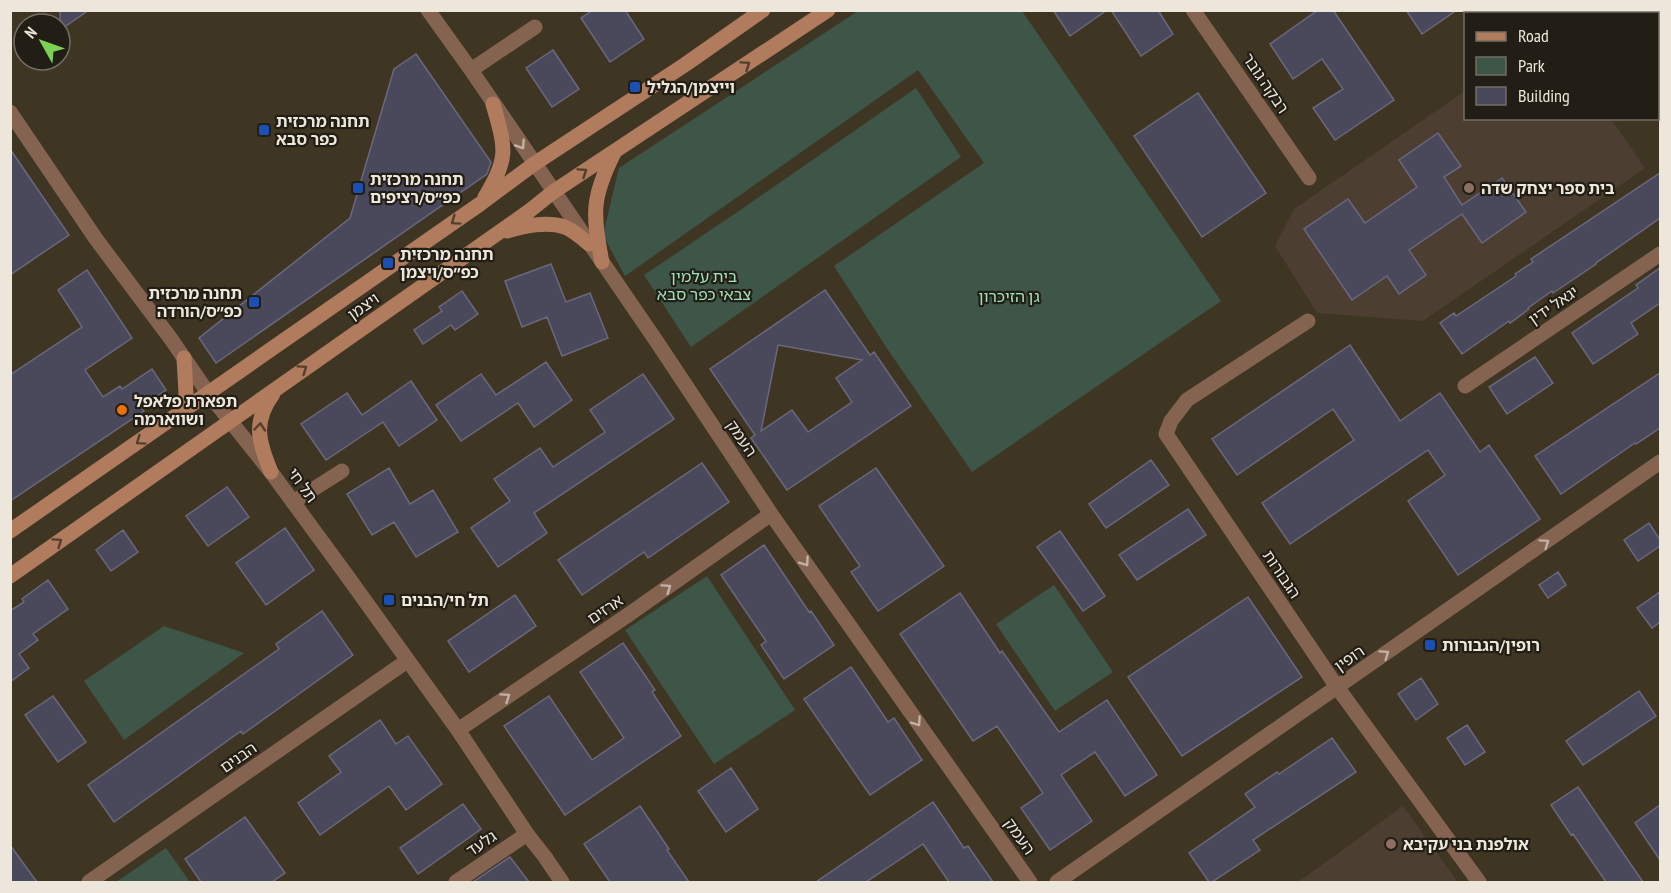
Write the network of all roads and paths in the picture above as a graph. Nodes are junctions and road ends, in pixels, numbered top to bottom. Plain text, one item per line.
1 (428, 10) edge
2 (763, 10) edge
3 (828, 10) edge
4 (1193, 10) edge
5 (535, 27) dead end
6 (471, 70) junction
7 (493, 104) junction
8 (10, 112) edge
9 (615, 151) junction
10 (534, 165) junction
11 (1309, 178) dead end
12 (553, 192) junction
13 (480, 204) junction
14 (498, 233) junction
15 (590, 244) junction
16 (1660, 254) edge
17 (602, 262) junction
18 (1308, 321) dead end
19 (184, 358) junction
20 (280, 385) junction
21 (1465, 386) dead end
22 (208, 393) junction
23 (184, 410) junction
24 (231, 421) junction
25 (1660, 462) edge
26 (342, 471) dead end
27 (271, 472) junction
28 (293, 502) junction
29 (771, 514) junction
30 (10, 531) edge
31 (10, 576) edge
32 (407, 661) junction
33 (1338, 687) junction
34 (458, 730) junction
35 (527, 834) junction
36 (89, 882) edge
37 (456, 882) edge
38 (562, 882) edge
39 (1030, 882) edge
40 (1057, 882) edge
41 (1479, 882) edge

1 - 6 street, העמק
2 - 10 main road, ויצמן
9 -> 3 main road, ויצמן
4 - 11 street, רבקה גובר
5 - 6 street
6 - 7 street, העמק
7 -> 10 street, העמק
7 - 13 main road
8 - 19 street, תל חי
12 -> 9 main road, ויצמן
9 - 17 main road
10 - 12 street, העמק
10 - 13 main road, ויצמן
12 - 14 main road, ויצמן
12 - 15 street, העמק
13 -> 22 main road, ויצמן
14 - 15 main road
20 -> 14 main road, ויצמן
15 - 17 street, העמק
16 - 21 street, יגאל ידין
17 - 29 street, העמק
18 - 33 street, הגבורות
19 - 22 street, תל חי
19 - 23 main road
20 - 24 main road, ויצמן
27 -> 20 main road
22 - 23 main road, ויצמן
22 - 24 street, תל חי
23 -> 30 main road, ויצמן
24 - 27 street, תל חי
31 -> 24 main road, ויצמן
33 -> 25 street, רופין
26 - 28 street
27 - 28 street, תל חי
28 - 32 street, תל חי
34 -> 29 street, ארזים
29 -> 39 street, העמק
32 - 34 street, תל חי
32 - 36 street, הבנים
33 - 40 street, רופין
33 - 41 street, הגבורות
34 - 35 street, תל חי
35 - 37 street, גלעד
35 - 38 street, תל חי

